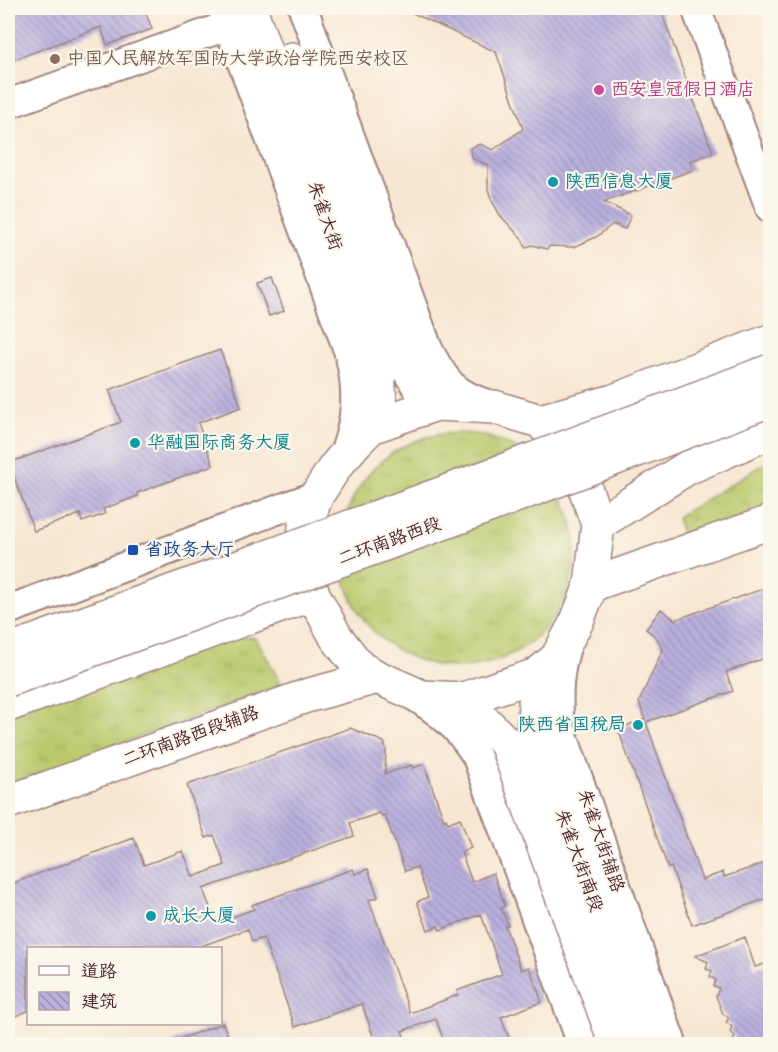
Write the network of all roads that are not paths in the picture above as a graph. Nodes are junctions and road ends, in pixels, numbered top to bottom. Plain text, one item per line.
1 (303, 8) edge
2 (696, 8) edge
3 (245, 13) edge
4 (8, 104) edge
5 (760, 146) edge
6 (771, 208) edge
7 (771, 341) edge
8 (771, 371) edge
9 (771, 400) edge
10 (436, 404) junction
11 (494, 407) junction
12 (540, 421) junction
13 (371, 427) junction
14 (771, 432) edge
15 (343, 457) junction
16 (317, 495) junction
17 (771, 522) edge
18 (598, 524) junction
19 (304, 526) junction
20 (591, 585) junction
21 (314, 594) junction
22 (8, 610) edge
23 (570, 633) junction
24 (8, 636) edge
25 (8, 651) edge
26 (537, 675) junction
27 (8, 680) edge
28 (390, 683) junction
29 (463, 699) junction
30 (8, 705) edge
31 (8, 802) edge
32 (582, 1044) edge
33 (616, 1044) edge
34 (644, 1044) edge
35 (672, 1044) edge

1 - 11 street
2 - 5 street
3 - 4 street
3 - 10 main road, 朱雀大街
3 - 13 main road, 朱雀大街
3 - 15 street
5 - 6 street
7 - 12 main road
8 - 25 main road, 二环南路西段, bridge
9 - 27 main road, 二环南路西段, bridge
10 - 11 main road
10 - 13 main road
11 - 12 main road
12 - 18 main road
13 - 15 main road
14 - 18 main road
15 - 16 main road
16 - 19 main road
16 - 22 street
17 - 20 main road
18 - 20 main road
19 - 21 main road
19 - 24 main road
20 - 23 main road
21 - 28 main road
21 - 30 main road
23 - 26 main road
23 - 35 street, 朱雀大街辅路
26 - 29 main road
26 - 34 main road, 朱雀大街南段
28 - 29 main road
28 - 31 main road, 二环南路西段辅路
28 - 32 street
29 - 33 main road, 朱雀大街南段

